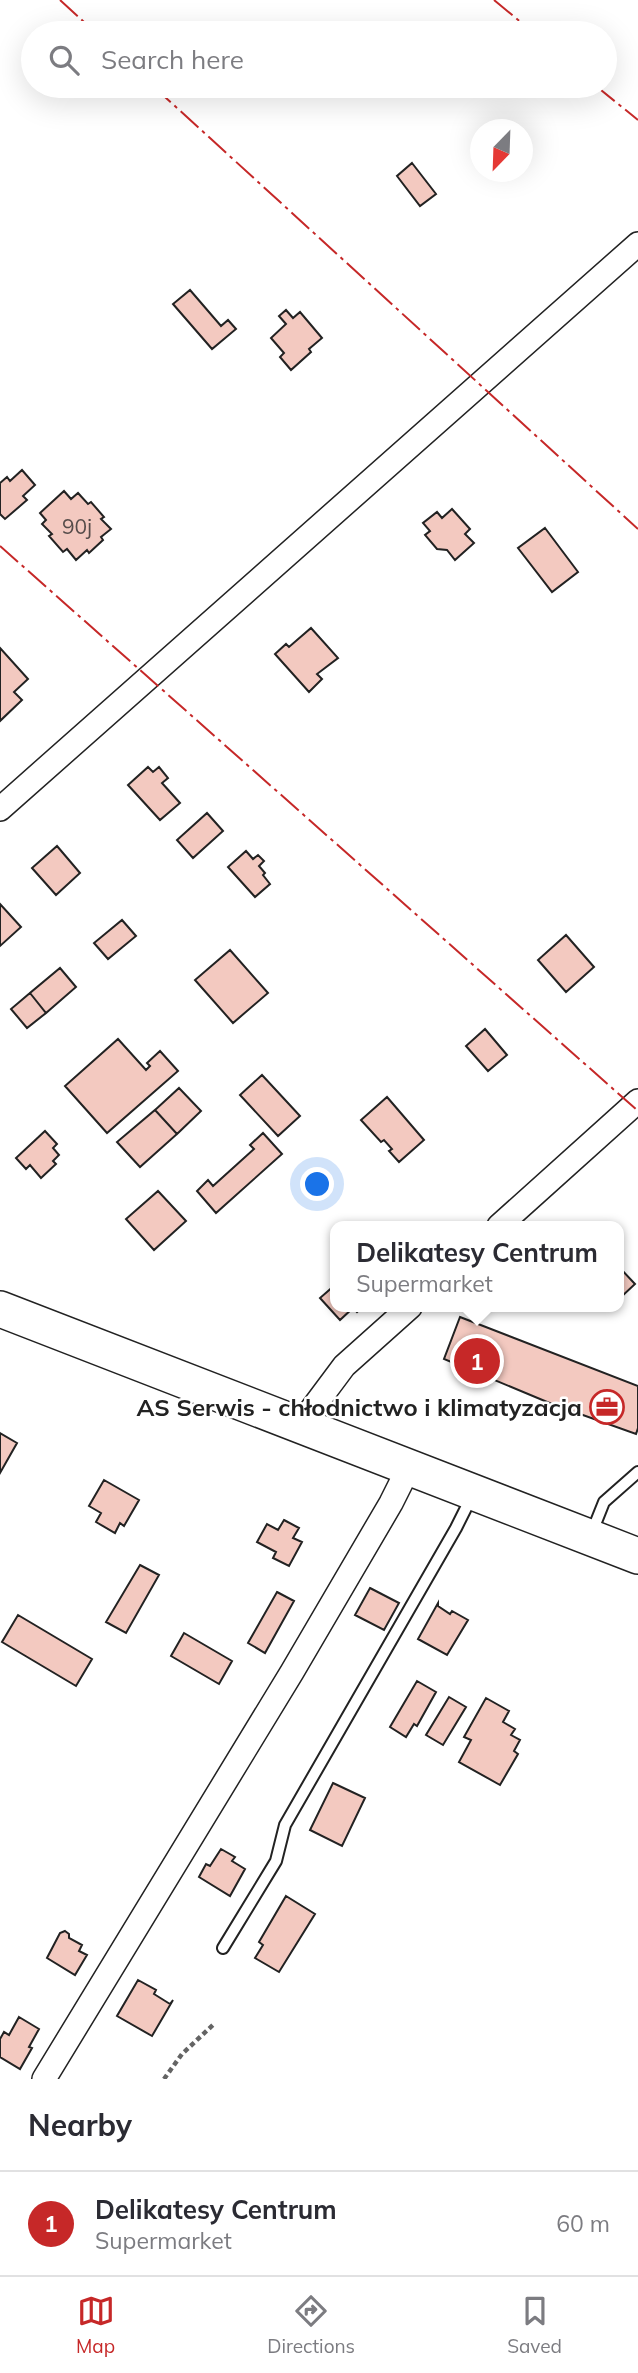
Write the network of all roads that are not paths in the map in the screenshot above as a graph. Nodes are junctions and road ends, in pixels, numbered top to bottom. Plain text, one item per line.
1 (638, 244) edge
2 (0, 809) edge
3 (638, 1101) edge
4 (505, 1221) edge
5 (0, 1309) edge
6 (404, 1312) edge
7 (300, 1425) junction
8 (409, 1467) junction
9 (638, 1472) edge
10 (473, 1492) junction
11 (590, 1538) junction
12 (638, 1556) edge
13 (223, 1948) dead end
14 (44, 2079) edge

1 - 2 street
3 - 4 street
5 - 7 main road
6 - 7 street
7 - 8 main road
8 - 10 main road
8 - 14 street
9 - 11 lane
10 - 11 main road
10 - 13 lane
11 - 12 main road

